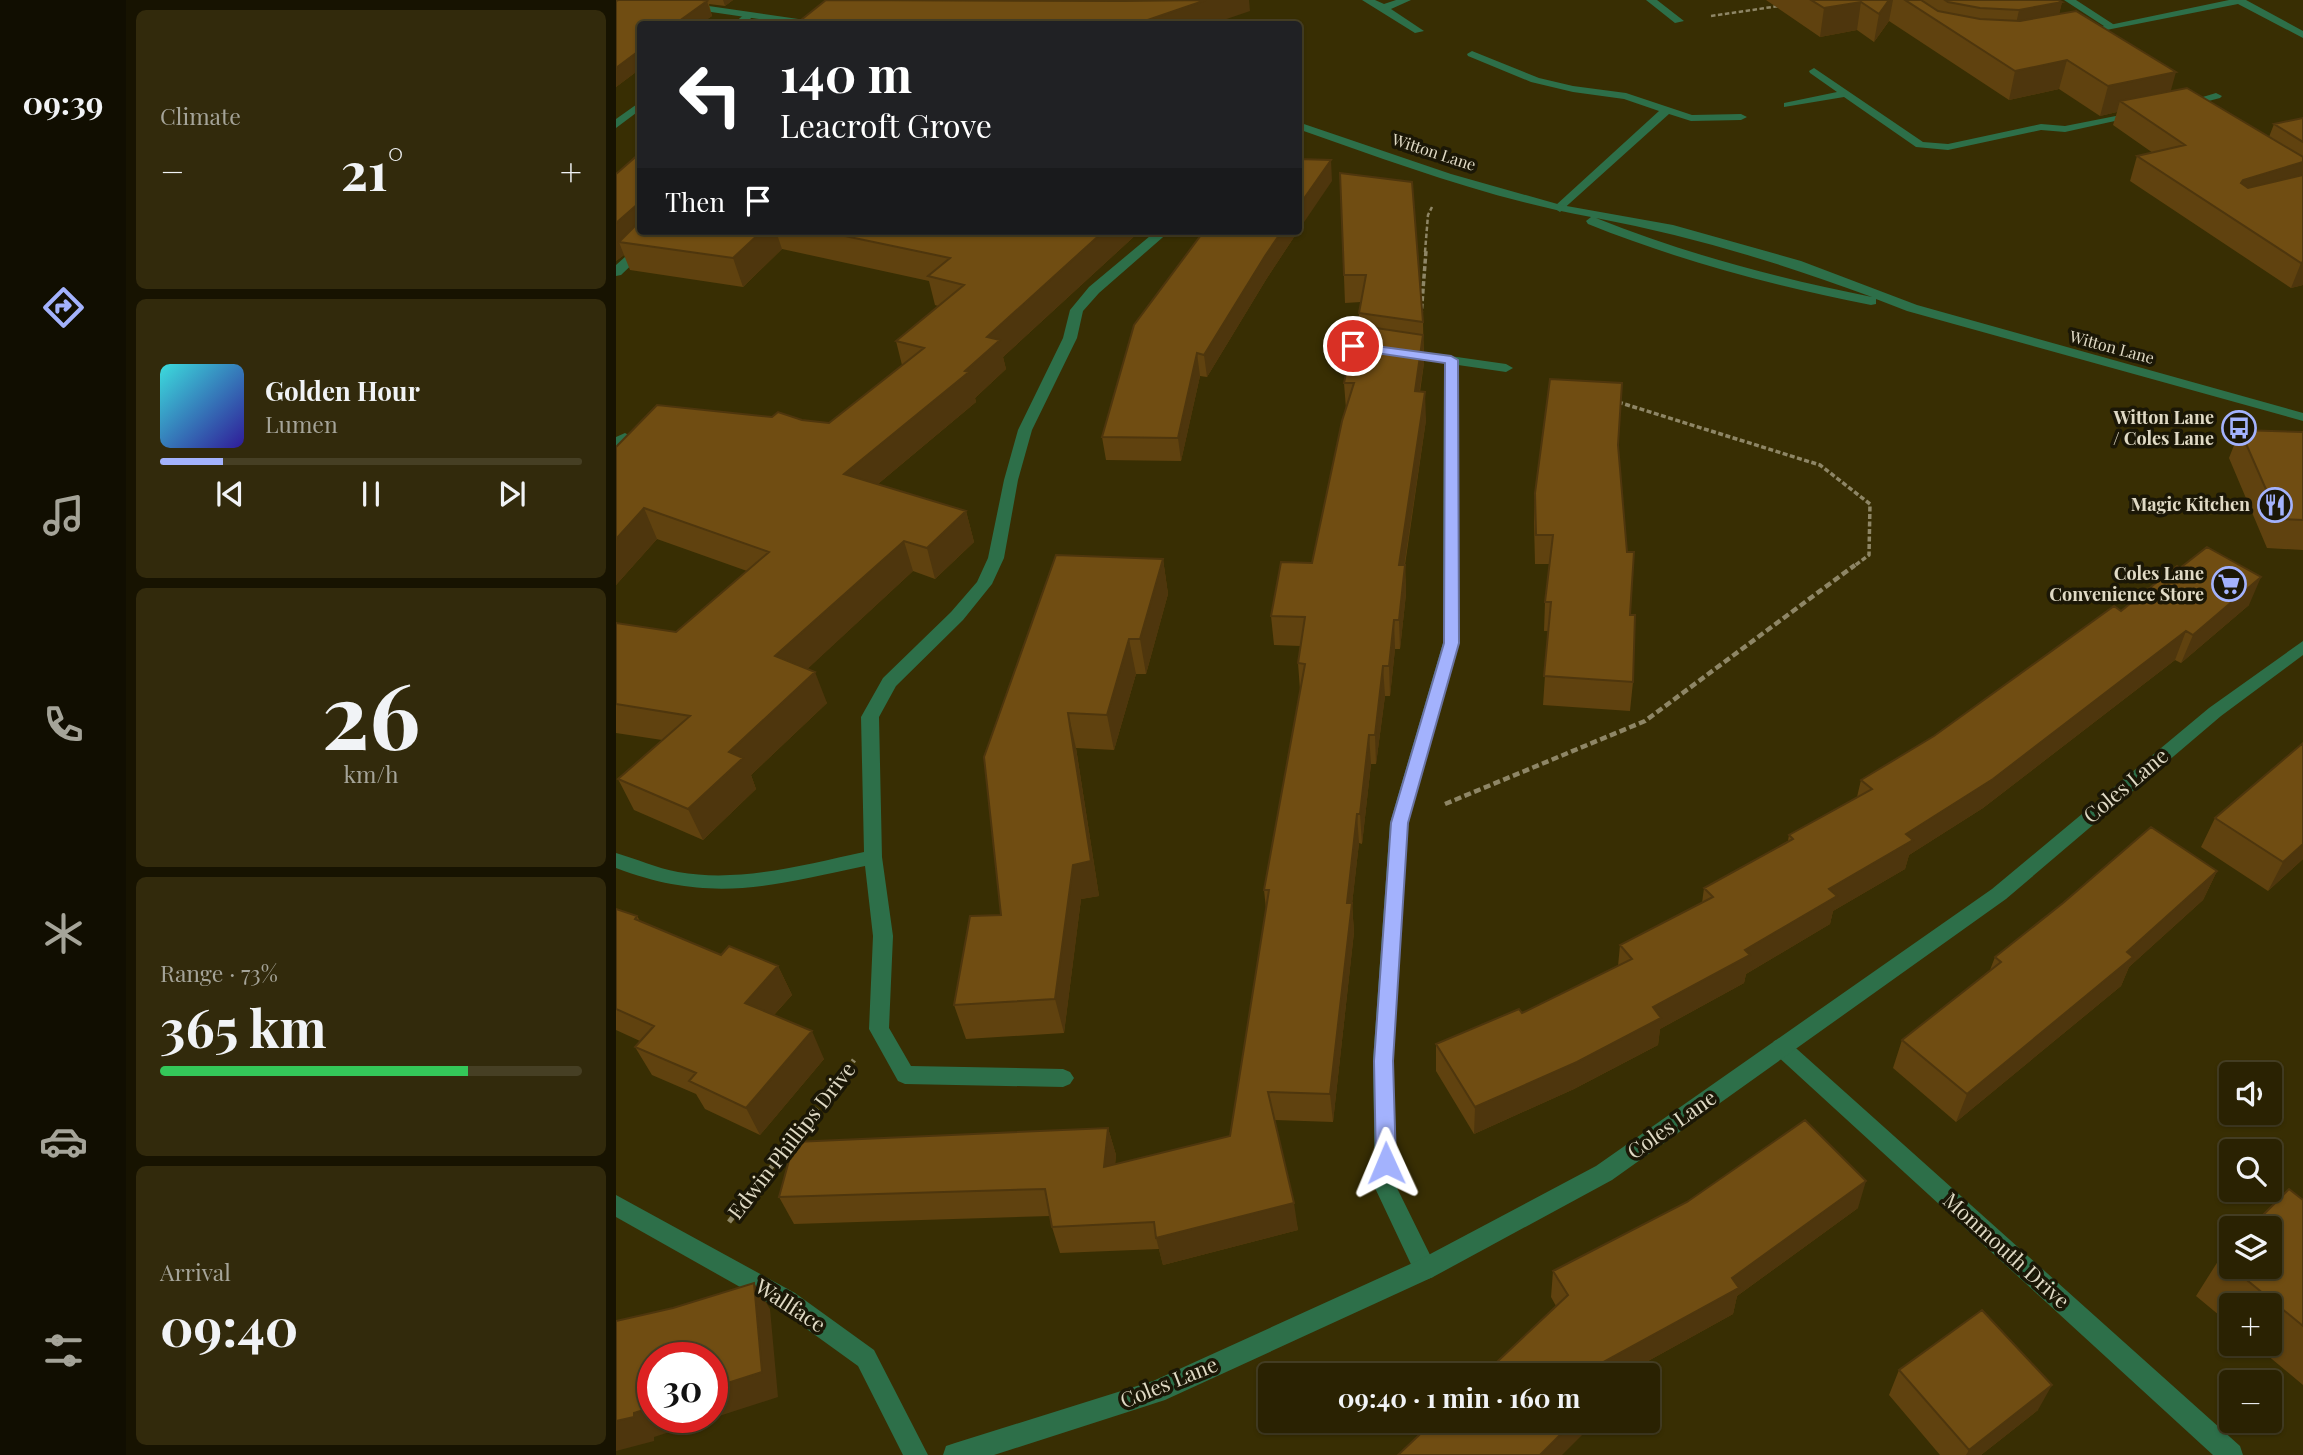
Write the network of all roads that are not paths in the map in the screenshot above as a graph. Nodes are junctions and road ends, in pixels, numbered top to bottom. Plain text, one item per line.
1 (1367, 0) edge
2 (1406, 0) edge
3 (1651, 0) edge
4 (2069, 0) edge
5 (2239, 0) edge
6 (675, 5) edge
7 (1383, 8) junction
8 (751, 14) junction
9 (742, 21) edge
10 (794, 21) edge
11 (1679, 21) road end
12 (2111, 26) junction
13 (1419, 30) dead end
14 (2065, 35) edge
15 (2303, 35) edge
16 (1472, 54) dead end
17 (1814, 71) dead end
18 (1847, 93) junction
19 (2216, 96) dead end
20 (1787, 105) dead end
21 (2182, 105) junction
22 (637, 108) edge
23 (2169, 108) edge
24 (1667, 110) junction
25 (2193, 112) edge
26 (2143, 113) edge
27 (1741, 117) dead end
28 (616, 125) edge
29 (1302, 126) edge
30 (1560, 208) junction
31 (657, 235) edge
32 (1159, 235) edge
33 (616, 272) edge
34 (1912, 308) junction
35 (1392, 352) edge
36 (1451, 360) junction
37 (1506, 368) dead end
38 (2303, 417) edge
39 (2303, 647) edge
40 (873, 857) junction
41 (616, 860) edge
42 (1781, 1047) junction
43 (1063, 1078) dead end
44 (616, 1205) edge
45 (1425, 1269) junction
46 (916, 1455) edge
47 (956, 1455) edge
48 (2231, 1455) edge

1 - 7 street
2 - 7 street
3 - 11 street
4 - 12 street
5 - 12 street
5 - 15 street
6 - 8 street
7 - 13 street
8 - 9 street
8 - 10 street
12 - 14 street
16 - 24 street
17 - 18 street
18 - 20 street
18 - 26 street
19 - 21 street
21 - 23 street
21 - 25 street
22 - 28 street
24 - 27 street
24 - 30 street
29 - 30 street, Witton Lane
30 - 34 street, Witton Lane
30 - 34 street, Witton Lane
31 - 33 street
32 - 40 street
34 - 38 street, Witton Lane
35 - 36 street
36 - 37 street
36 - 45 street
39 - 42 street, Coles Lane
40 - 41 street
40 - 43 street
42 - 45 street, Coles Lane
42 - 48 street, Monmouth Drive
44 - 46 street, Wallface
45 - 47 street, Coles Lane

